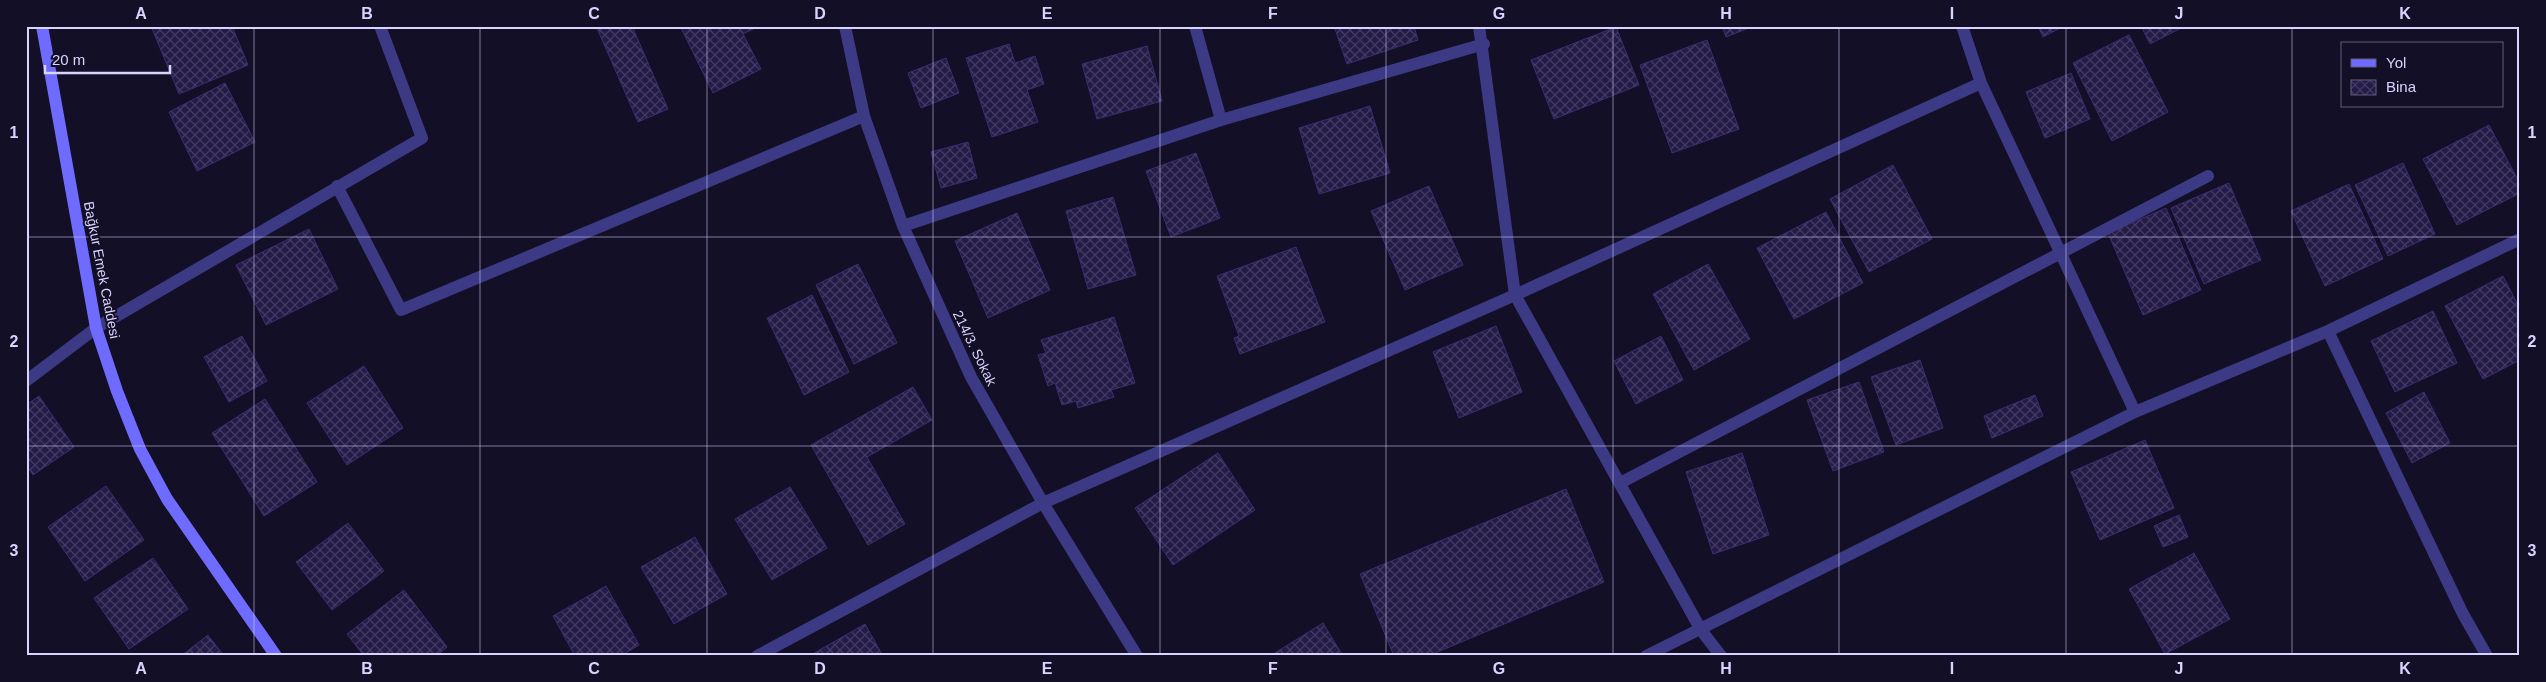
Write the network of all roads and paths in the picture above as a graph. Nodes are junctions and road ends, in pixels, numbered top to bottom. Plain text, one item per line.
1 (42, 26) edge
2 (380, 26) edge
3 (845, 26) edge
4 (1195, 26) edge
5 (1480, 26) edge
6 (1962, 26) edge
7 (1484, 44) junction
8 (1981, 83) junction
9 (864, 116) junction
10 (1221, 120) junction
11 (2208, 176) dead end
12 (337, 186) junction
13 (903, 226) junction
14 (2520, 238) edge
15 (2060, 253) junction
16 (1515, 295) junction
17 (96, 328) junction
18 (2328, 331) junction
19 (26, 380) edge
20 (2135, 412) junction
21 (1620, 483) junction
22 (1043, 503) junction
23 (1701, 630) junction
24 (276, 656) edge
25 (757, 656) edge
26 (1137, 656) edge
27 (1646, 656) edge
28 (1721, 656) edge
29 (2487, 656) edge

1 - 17 street, Bağkur Emek Caddesi
2 - 12 street
3 - 9 street, 214/3. Sokak
4 - 10 street
5 - 7 street
6 - 8 street
7 - 10 street
7 - 16 street
8 - 15 street
8 - 16 street
9 - 12 street
9 - 13 street, 214/3. Sokak
10 - 13 street
11 - 15 street
12 - 17 street
13 - 22 street, 214/3. Sokak
14 - 18 street
15 - 20 street
15 - 21 street
16 - 21 street
16 - 22 street
17 - 19 street
17 - 24 street, Bağkur Emek Caddesi
18 - 20 street
18 - 29 street
20 - 23 street
21 - 23 street
22 - 25 street
22 - 26 street, 214/3. Sokak
23 - 27 street
23 - 28 street

